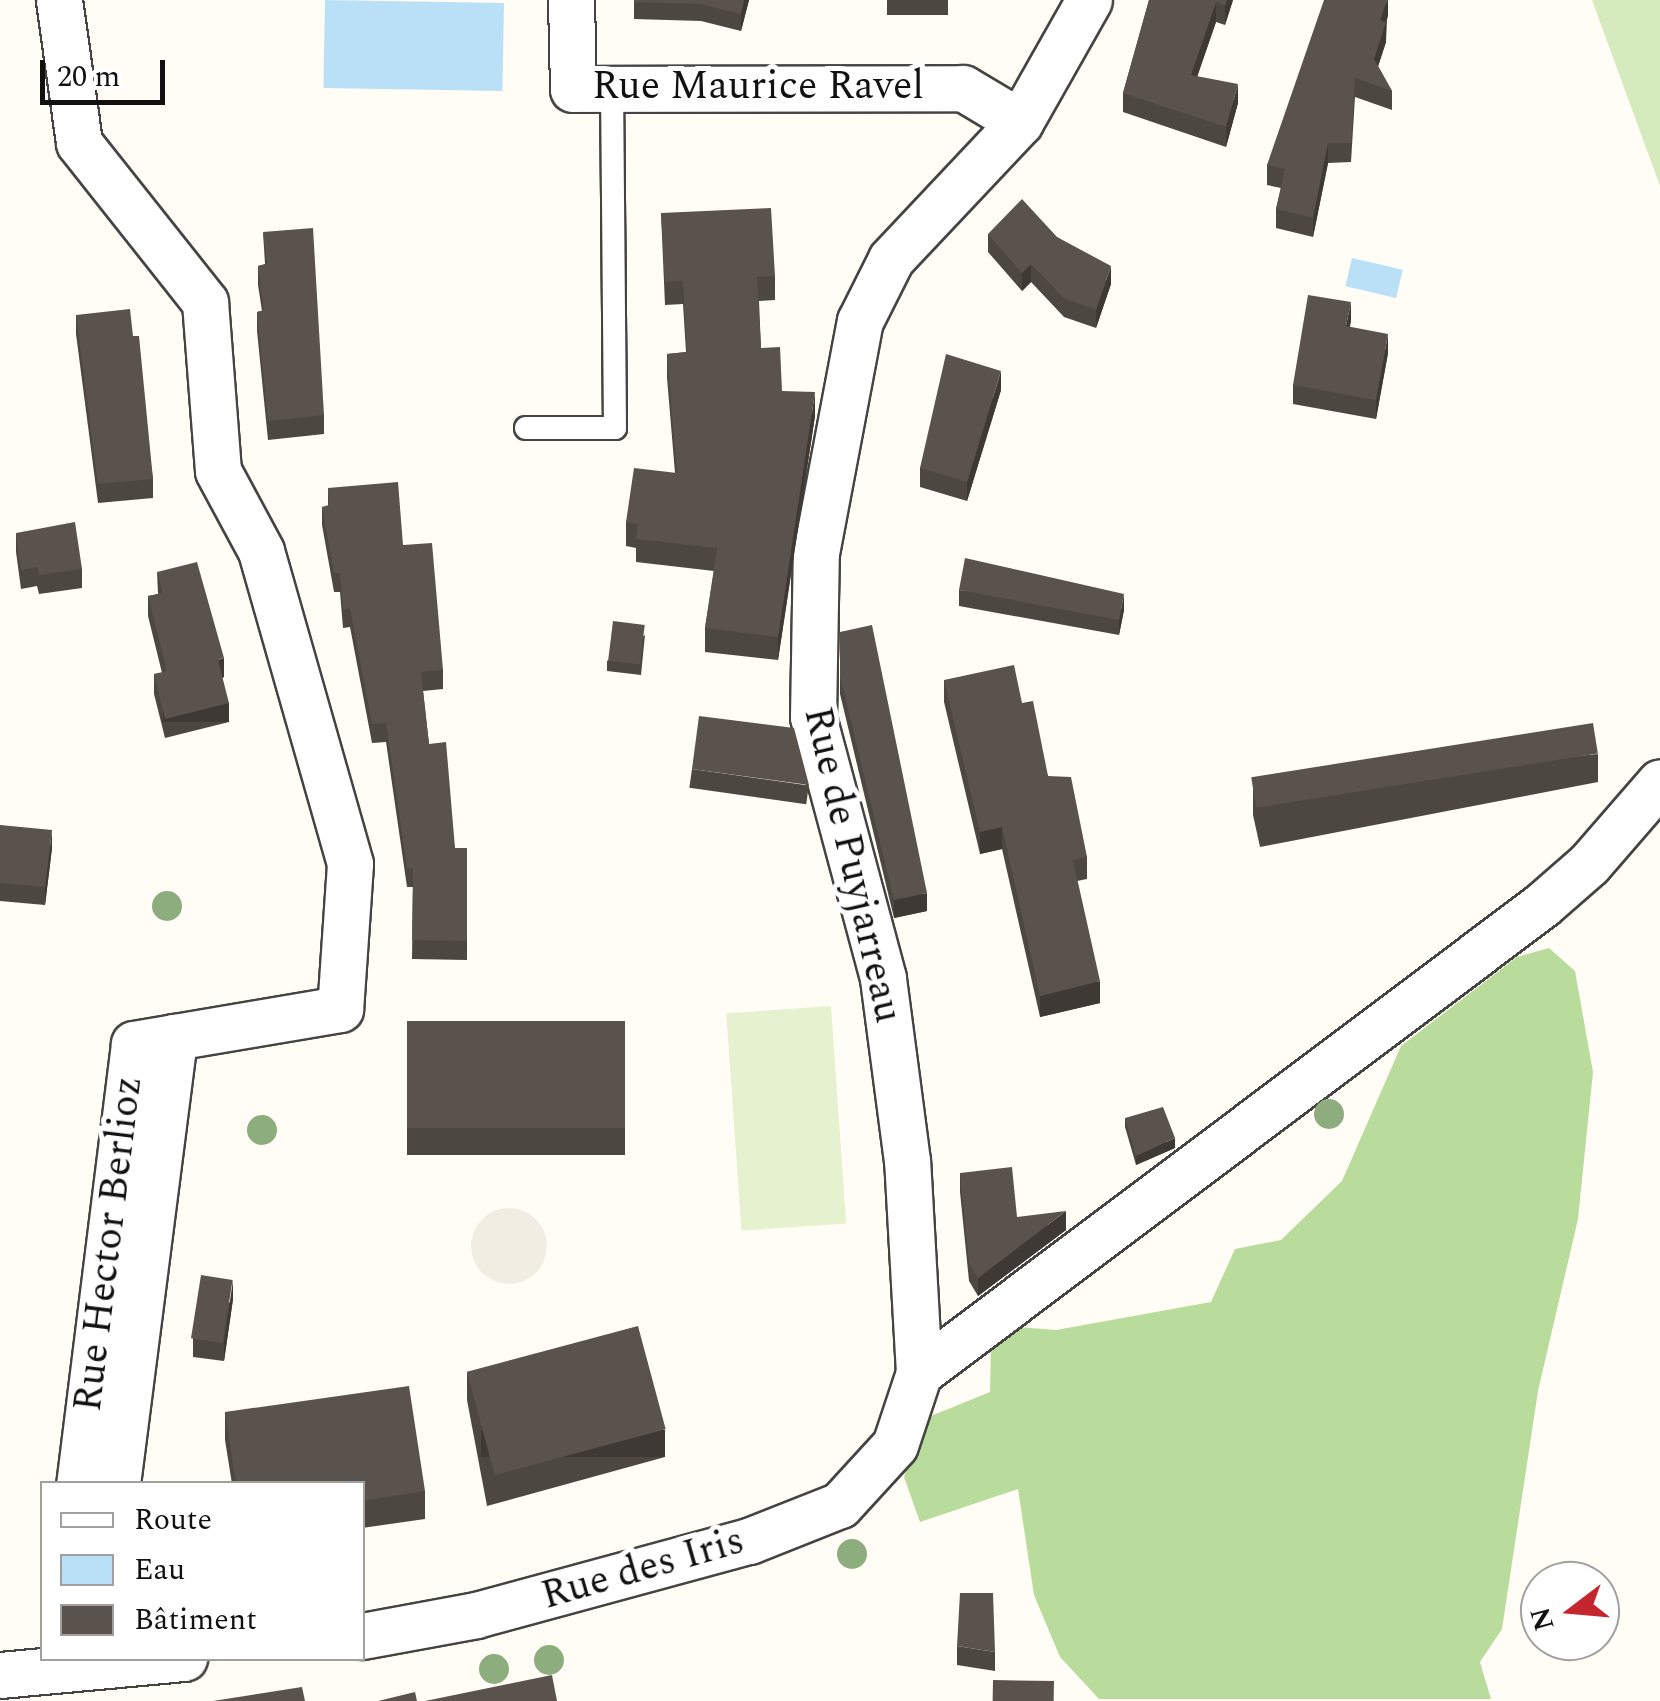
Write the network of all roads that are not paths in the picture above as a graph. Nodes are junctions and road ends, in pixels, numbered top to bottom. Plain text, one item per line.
1 (59, 0) edge
2 (571, 0) edge
3 (1089, 0) edge
4 (612, 88) junction
5 (1020, 122) junction
6 (526, 428) dead end
7 (1660, 782) edge
8 (174, 1037) junction
9 (919, 1373) junction
10 (894, 1445) joint
11 (79, 1481) edge
12 (117, 1481) edge
13 (365, 1635) edge
14 (119, 1661) edge
15 (75, 1663) edge
16 (0, 1675) edge

1 - 8 street, Rue Hector Berlioz
2 - 4 street, Rue Maurice Ravel
3 - 5 street, Rue de Puyjarreau
4 - 5 street, Rue Maurice Ravel
4 - 6 lane
5 - 9 street, Rue de Puyjarreau
7 - 9 street
8 - 11 street, Rue Hector Berlioz
8 - 12 street, Rue Hector Berlioz
9 - 10 street, Rue de Puyjarreau
10 - 13 street, Rue des Iris
14 - 15 street
15 - 16 street

